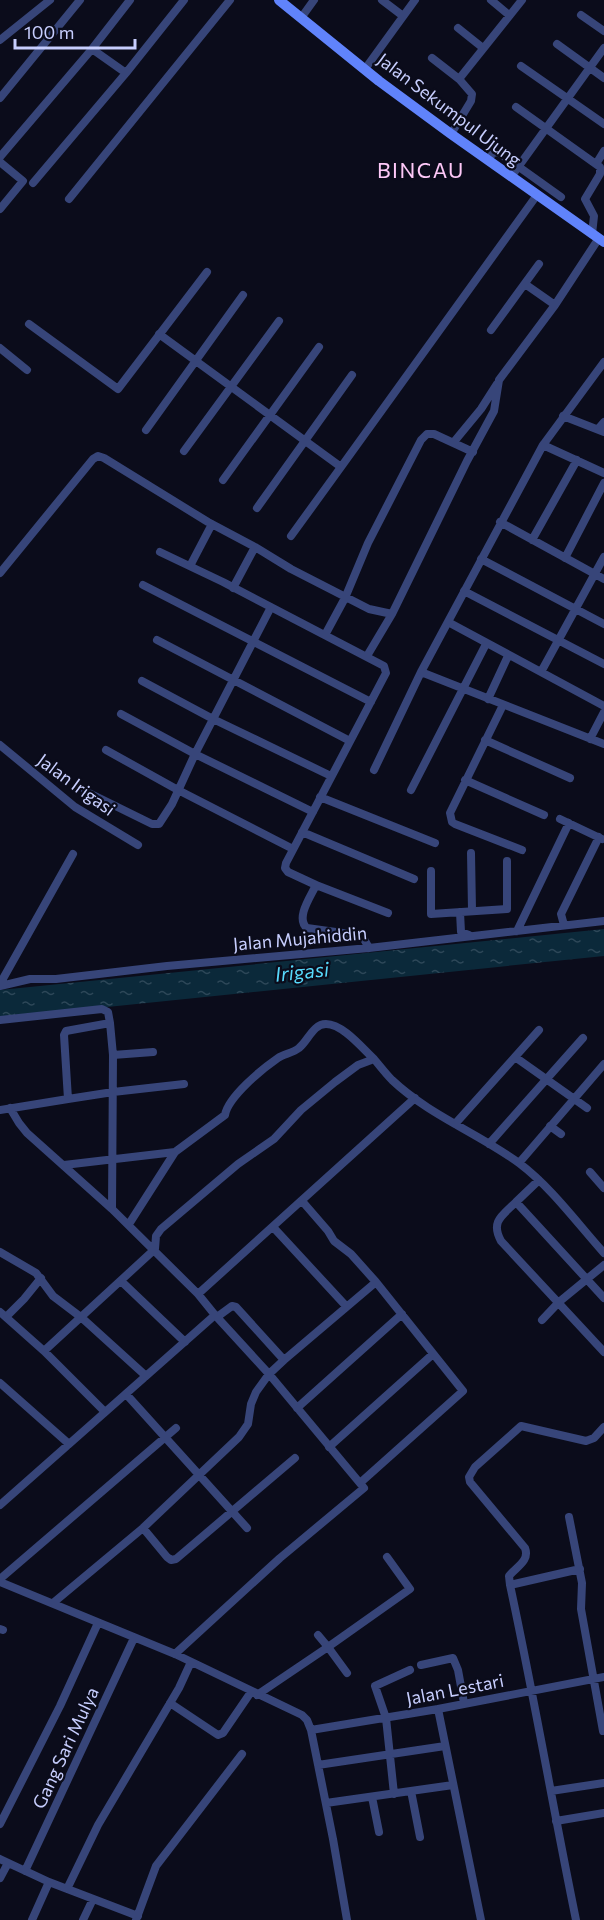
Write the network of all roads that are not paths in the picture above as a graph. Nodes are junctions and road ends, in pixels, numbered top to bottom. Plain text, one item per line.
1 (50, 0) edge
2 (80, 0) edge
3 (130, 0) edge
4 (184, 0) edge
5 (230, 0) edge
6 (279, 0) edge
7 (314, 0) edge
8 (382, 0) edge
9 (415, 0) edge
10 (491, 0) edge
11 (522, 0) edge
12 (509, 15) junction
13 (581, 15) dead end
14 (403, 16) junction
15 (301, 18) junction
16 (458, 28) dead end
17 (604, 31) edge
18 (0, 40) edge
19 (557, 44) dead end
20 (483, 48) junction
21 (604, 48) edge
22 (92, 49) junction
23 (432, 58) dead end
24 (521, 66) dead end
25 (590, 68) junction
26 (365, 69) junction
27 (126, 73) junction
28 (604, 78) edge
29 (459, 79) junction
30 (0, 98) edge
31 (568, 98) junction
32 (516, 107) dead end
33 (604, 124) edge
34 (546, 128) junction
35 (451, 134) junction
36 (604, 151) edge
37 (0, 157) edge
38 (488, 160) junction
39 (0, 162) edge
40 (596, 164) junction
41 (518, 166) junction
42 (511, 177) junction
43 (33, 183) dead end
44 (537, 195) junction
45 (561, 197) dead end
46 (69, 199) dead end
47 (0, 209) edge
48 (598, 238) edge
49 (539, 264) dead end
50 (207, 272) dead end
51 (525, 284) junction
52 (243, 295) dead end
53 (555, 305) junction
54 (279, 321) dead end
55 (29, 324) dead end
56 (491, 330) dead end
57 (159, 334) junction
58 (319, 347) dead end
59 (0, 348) edge
60 (195, 361) junction
61 (604, 362) edge
62 (27, 370) dead end
63 (352, 375) dead end
64 (499, 380) junction
65 (231, 387) junction
66 (270, 415) junction
67 (563, 416) junction
68 (604, 422) edge
69 (146, 430) dead end
70 (601, 431) edge
71 (305, 440) junction
72 (453, 443) junction
73 (543, 444) junction
74 (184, 451) dead end
75 (472, 452) junction
76 (577, 460) junction
77 (341, 467) junction
78 (604, 473) edge
79 (223, 480) dead end
80 (604, 483) edge
81 (256, 507) dead end
82 (500, 522) junction
83 (212, 524) junction
84 (291, 536) dead end
85 (532, 540) junction
86 (255, 546) junction
87 (160, 552) dead end
88 (604, 557) edge
89 (565, 558) junction
90 (481, 559) junction
91 (190, 566) junction
92 (0, 573) edge
93 (595, 574) junction
94 (604, 579) edge
95 (143, 585) dead end
96 (233, 588) junction
97 (464, 591) junction
98 (345, 598) junction
99 (271, 607) junction
100 (575, 608) junction
101 (392, 614) junction
102 (448, 622) junction
103 (604, 624) edge
104 (325, 635) junction
105 (157, 640) dead end
106 (560, 640) junction
107 (252, 642) junction
108 (486, 644) junction
109 (367, 656) junction
110 (508, 656) junction
111 (604, 664) edge
112 (421, 672) junction
113 (541, 672) junction
114 (233, 679) junction
115 (142, 681) dead end
116 (462, 688) junction
117 (488, 699) junction
118 (370, 702) junction
119 (503, 705) junction
120 (604, 706) edge
121 (604, 712) edge
122 (121, 714) dead end
123 (213, 719) junction
124 (590, 739) junction
125 (485, 740) junction
126 (350, 741) junction
127 (604, 744) edge
128 (0, 745) edge
129 (106, 750) dead end
130 (195, 754) junction
131 (374, 770) dead end
132 (331, 777) junction
133 (570, 778) dead end
134 (465, 780) junction
135 (85, 790) dead end
136 (178, 790) junction
137 (411, 790) dead end
138 (320, 797) junction
139 (313, 812) junction
140 (544, 815) dead end
141 (560, 819) dead end
142 (568, 823) junction
143 (302, 832) junction
144 (602, 839) edge
145 (435, 843) dead end
146 (138, 845) dead end
147 (293, 849) junction
148 (522, 850) dead end
149 (471, 853) dead end
150 (73, 854) dead end
151 (507, 861) dead end
152 (431, 871) dead end
153 (414, 879) dead end
154 (316, 885) junction
155 (472, 910) junction
156 (460, 912) junction
157 (388, 913) dead end
158 (604, 921) edge
159 (564, 925) junction
160 (517, 931) junction
161 (470, 936) junction
162 (369, 948) junction
163 (0, 985) edge
164 (0, 1020) edge
165 (110, 1023) junction
166 (539, 1030) dead end
167 (583, 1038) dead end
168 (153, 1052) dead end
169 (113, 1055) junction
170 (515, 1057) junction
171 (374, 1059) junction
172 (602, 1068) edge
173 (546, 1078) junction
174 (184, 1084) dead end
175 (113, 1092) junction
176 (415, 1098) junction
177 (573, 1098) junction
178 (68, 1100) junction
179 (10, 1108) junction
180 (586, 1108) dead end
181 (0, 1110) edge
182 (455, 1124) junction
183 (550, 1125) junction
184 (561, 1134) dead end
185 (489, 1144) junction
186 (175, 1152) junction
187 (113, 1160) junction
188 (519, 1164) junction
189 (64, 1166) junction
190 (590, 1172) dead end
191 (539, 1180) junction
192 (604, 1188) edge
193 (302, 1201) junction
194 (516, 1202) junction
195 (112, 1209) junction
196 (129, 1224) junction
197 (273, 1227) junction
198 (155, 1249) junction
199 (0, 1252) edge
200 (604, 1253) edge
201 (604, 1265) edge
202 (41, 1278) junction
203 (588, 1280) junction
204 (121, 1281) junction
205 (376, 1282) junction
206 (198, 1294) junction
207 (604, 1298) edge
208 (559, 1302) junction
209 (346, 1306) junction
210 (402, 1314) junction
211 (3, 1315) edge
212 (216, 1316) junction
213 (82, 1318) junction
214 (542, 1320) dead end
215 (185, 1342) junction
216 (44, 1351) junction
217 (604, 1352) edge
218 (433, 1354) junction
219 (284, 1360) junction
220 (269, 1374) junction
221 (146, 1376) junction
222 (0, 1383) edge
223 (126, 1394) junction
224 (297, 1407) junction
225 (105, 1412) junction
226 (604, 1427) edge
227 (176, 1428) dead end
228 (165, 1438) junction
229 (69, 1444) junction
230 (329, 1447) junction
231 (295, 1458) dead end
232 (199, 1474) junction
233 (360, 1483) junction
234 (0, 1505) edge
235 (233, 1512) junction
236 (569, 1517) dead end
237 (143, 1528) junction
238 (247, 1528) dead end
239 (387, 1557) dead end
240 (580, 1569) junction
241 (0, 1580) edge
242 (510, 1585) junction
243 (53, 1603) junction
244 (98, 1623) junction
245 (318, 1635) dead end
246 (134, 1638) junction
247 (328, 1647) junction
248 (175, 1654) junction
249 (191, 1662) junction
250 (421, 1665) dead end
251 (410, 1670) dead end
252 (347, 1673) dead end
253 (604, 1677) edge
254 (595, 1678) junction
255 (532, 1690) junction
256 (254, 1694) junction
257 (170, 1703) junction
258 (464, 1703) junction
259 (438, 1709) junction
260 (386, 1718) junction
261 (311, 1730) junction
262 (603, 1731) edge
263 (445, 1746) junction
264 (242, 1754) dead end
265 (389, 1754) junction
266 (318, 1765) junction
267 (604, 1783) edge
268 (453, 1785) junction
269 (411, 1791) junction
270 (551, 1791) junction
271 (394, 1794) junction
272 (372, 1797) junction
273 (326, 1803) junction
274 (604, 1813) edge
275 (556, 1821) junction
276 (0, 1824) edge
277 (379, 1832) dead end
278 (420, 1836) dead end
279 (4, 1861) edge
280 (25, 1871) junction
281 (0, 1878) edge
282 (49, 1882) junction
283 (67, 1889) junction
284 (93, 1899) junction
285 (137, 1918) edge
286 (32, 1920) edge
287 (83, 1920) edge
288 (347, 1920) edge
289 (481, 1920) edge
290 (576, 1920) edge

1 - 18 street
2 - 30 street
3 - 22 street
4 - 27 street
5 - 46 street
6 - 15 main road, Jalan Sekumpul Ujung
7 - 15 street
8 - 14 street
9 - 14 street
10 - 12 street
11 - 12 street
12 - 20 street
13 - 17 street
14 - 26 street
15 - 26 main road, Jalan Sekumpul Ujung
16 - 20 street
19 - 25 street
20 - 29 street
21 - 25 street
22 - 27 street
22 - 37 street
23 - 29 street
24 - 31 street
25 - 28 street
25 - 31 street
26 - 35 main road, Jalan Sekumpul Ujung
27 - 43 street
29 - 35 street
31 - 33 street
31 - 34 street
32 - 34 street
34 - 40 street
34 - 41 street
35 - 38 main road, Jalan Sekumpul Ujung
36 - 40 street
38 - 41 street
38 - 42 main road, Jalan Sekumpul Ujung
39 - 47 street
40 - 48 street
41 - 42 street
41 - 45 street
42 - 44 main road, Jalan Sekumpul Ujung
44 - 48 main road, Jalan Sekumpul Ujung
44 - 77 street
48 - 53 street
49 - 51 street
50 - 57 street
51 - 53 street
51 - 56 street
52 - 60 street
53 - 64 street
54 - 65 street
55 - 57 street
57 - 60 street
58 - 66 street
59 - 62 street
60 - 65 street
60 - 69 street
61 - 67 street
63 - 71 street
64 - 72 street
64 - 75 street
65 - 66 street
65 - 74 street
66 - 71 street
66 - 79 street
67 - 70 street
67 - 73 street
68 - 70 street
71 - 77 street
71 - 81 street
72 - 75 street
72 - 98 street
73 - 76 street
73 - 82 street
75 - 101 street
76 - 78 street
76 - 85 street
77 - 84 street
80 - 89 street
82 - 85 street
82 - 90 street
83 - 86 street
83 - 91 street
83 - 92 street
85 - 89 street
86 - 96 street
86 - 98 street
87 - 91 street
88 - 93 street
89 - 93 street
90 - 97 street
90 - 100 street
91 - 96 street
93 - 94 street
93 - 100 street
95 - 107 street
96 - 99 street
97 - 102 street
97 - 106 street
98 - 101 street
98 - 104 street
99 - 104 street
99 - 107 street
100 - 103 street
100 - 106 street
101 - 109 street
102 - 108 street
102 - 112 street
104 - 109 street
105 - 114 street
106 - 111 street
106 - 113 street
107 - 114 street
107 - 118 street
108 - 110 street
108 - 116 street
109 - 118 street
110 - 113 street
110 - 117 street
112 - 116 street
112 - 131 street
113 - 120 street
114 - 123 street
114 - 126 street
115 - 123 street
116 - 117 street
116 - 137 street
117 - 119 street
118 - 126 street
119 - 124 street
119 - 125 street
121 - 124 street
122 - 130 street
123 - 130 street
123 - 132 street
124 - 127 street
125 - 133 street
125 - 134 street
126 - 132 street
128 - 146 street, Jalan Irigasi
129 - 136 street
130 - 136 street
130 - 139 street
132 - 138 street
134 - 140 street
134 - 148 street
135 - 136 street
136 - 147 street
138 - 139 street
138 - 145 street
139 - 143 street
141 - 142 street
142 - 144 street
142 - 160 street
143 - 147 street
143 - 153 street
144 - 159 street
147 - 154 street
149 - 155 street
150 - 163 street
151 - 155 street
152 - 156 street
154 - 157 street
154 - 162 street
155 - 156 street
156 - 161 street
158 - 159 street, Jalan Mujahiddin
159 - 160 street, Jalan Mujahiddin
160 - 161 street, Jalan Mujahiddin
161 - 162 street, Jalan Mujahiddin
162 - 163 street, Jalan Mujahiddin
164 - 165 street
165 - 169 street
165 - 178 street
166 - 170 street
167 - 173 street
168 - 169 street
169 - 175 street
170 - 173 street
170 - 182 street
171 - 176 street
171 - 186 street
171 - 198 street
172 - 177 street
173 - 177 street
173 - 185 street
174 - 175 street
175 - 178 street
175 - 187 street
176 - 182 street
176 - 193 street
177 - 180 street
177 - 183 street
178 - 179 street
179 - 181 street
179 - 189 street
182 - 185 street
183 - 184 street
183 - 188 street
185 - 188 street
186 - 187 street
186 - 196 street
187 - 189 street
187 - 195 street
188 - 191 street
189 - 195 street
190 - 192 street
191 - 194 street
191 - 200 street
193 - 197 street
193 - 205 street
194 - 203 street
194 - 208 street
195 - 196 street
196 - 198 street
197 - 206 street
197 - 209 street
198 - 204 street
198 - 206 street
199 - 202 street
201 - 203 street
202 - 211 street
202 - 213 street
203 - 207 street
203 - 208 street
204 - 213 street
204 - 215 street
205 - 209 street
205 - 210 street
206 - 212 street
208 - 214 street
208 - 217 street
209 - 219 street
210 - 218 street
210 - 224 street
211 - 216 street
212 - 215 street
212 - 219 street
212 - 220 street
213 - 216 street
213 - 221 street
215 - 221 street
216 - 225 street
218 - 230 street
218 - 233 street
219 - 220 street
220 - 224 street
220 - 232 street
221 - 223 street
222 - 229 street
223 - 225 street
223 - 228 street
224 - 230 street
225 - 229 street
226 - 242 street
227 - 228 street
228 - 232 street
228 - 241 street
229 - 234 street
230 - 233 street
231 - 235 street
232 - 235 street
232 - 237 street
233 - 248 street
235 - 237 street
235 - 238 street
236 - 240 street
237 - 243 street
239 - 247 street
240 - 242 street
240 - 254 street
241 - 243 street
242 - 255 street
243 - 244 street
244 - 246 street
244 - 276 street
245 - 247 street
246 - 248 street
246 - 280 street, Gang Sari Mulya
247 - 252 street
247 - 256 street
248 - 249 street
249 - 256 street
249 - 257 street
250 - 258 street
251 - 260 street
253 - 254 street, Jalan Lestari
254 - 255 street, Jalan Lestari
254 - 262 street
255 - 258 street, Jalan Lestari
255 - 270 street
256 - 257 street
256 - 261 street
257 - 283 street
258 - 259 street, Jalan Lestari
259 - 260 street, Jalan Lestari
259 - 263 street
260 - 261 street, Jalan Lestari
260 - 265 street
261 - 266 street
263 - 265 street
263 - 268 street
264 - 285 street
265 - 266 street
265 - 271 street
266 - 273 street
267 - 270 street
268 - 269 street
268 - 289 street
269 - 271 street
269 - 278 street
270 - 275 street
271 - 272 street
272 - 273 street
272 - 277 street
273 - 288 street
274 - 275 street
275 - 290 street
279 - 280 street
279 - 281 street
280 - 282 street
282 - 283 street
282 - 286 street
283 - 284 street
284 - 285 street
284 - 287 street

